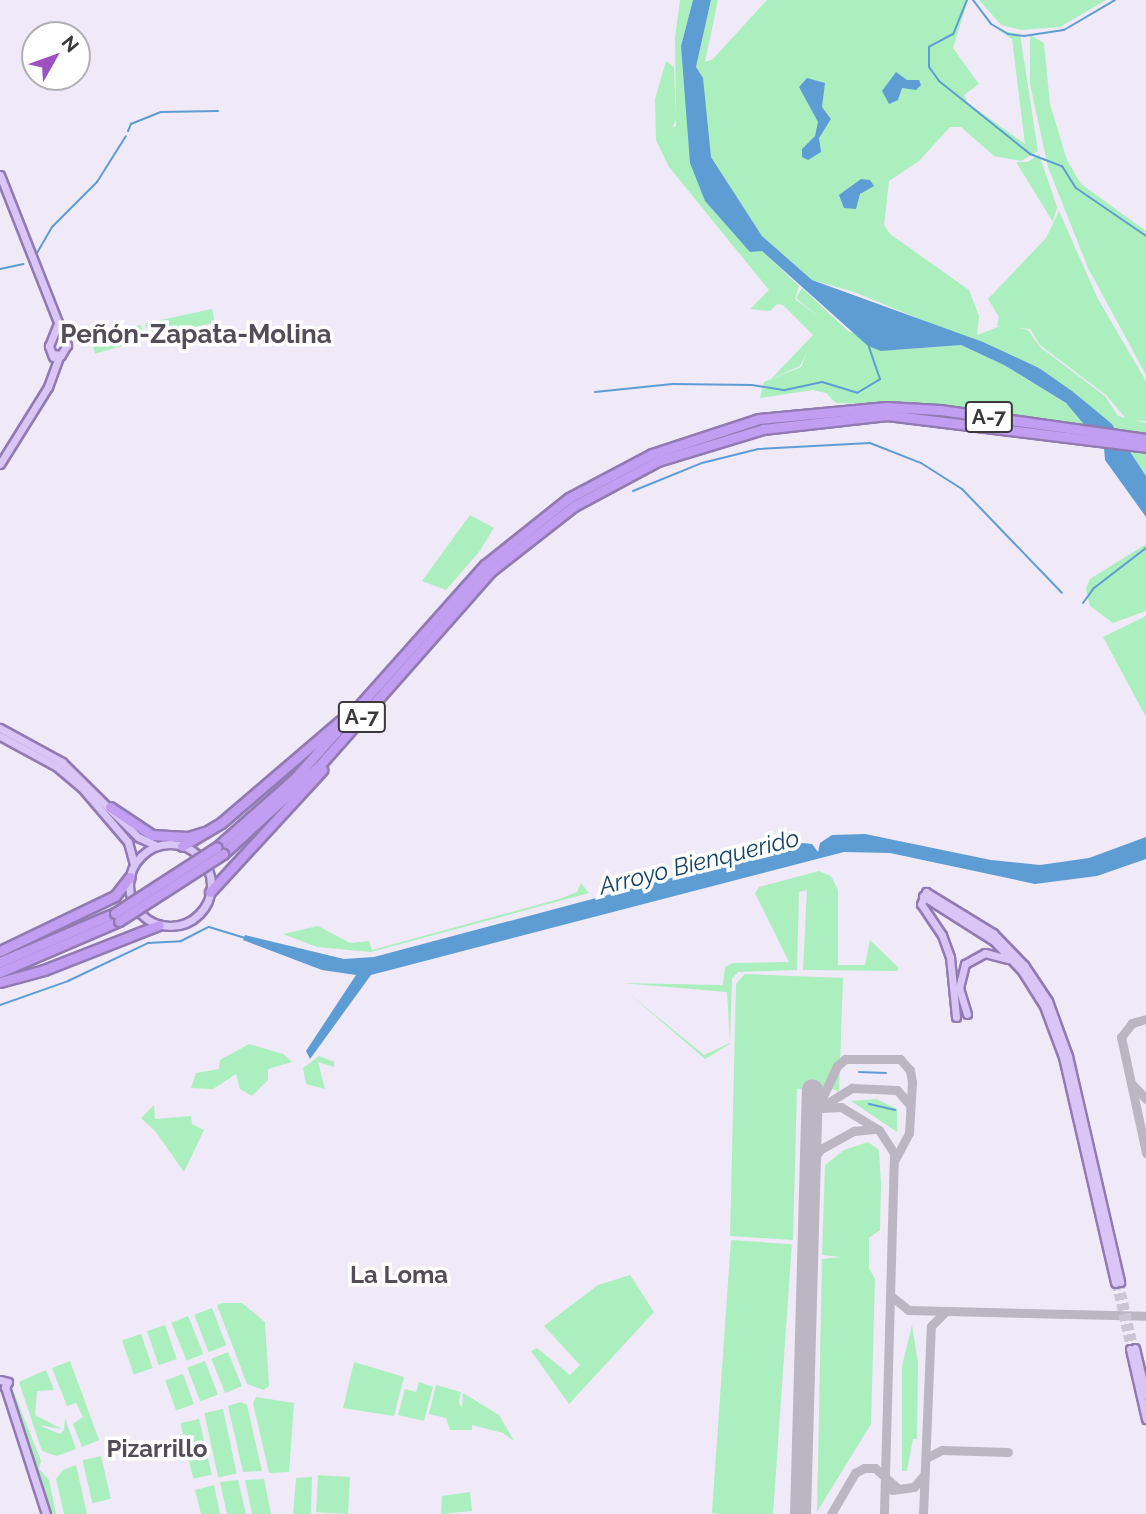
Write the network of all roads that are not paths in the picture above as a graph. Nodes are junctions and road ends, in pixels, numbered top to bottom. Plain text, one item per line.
1 (0, 175) edge
2 (57, 321) junction
3 (53, 340) junction
4 (64, 340) junction
5 (56, 355) junction
6 (833, 413) junction
7 (1146, 439) edge
8 (1146, 447) edge
9 (0, 464) edge
10 (377, 692) junction
11 (0, 728) edge
12 (0, 736) edge
13 (110, 807) junction
14 (221, 823) junction
15 (158, 846) junction
16 (183, 846) junction
17 (134, 864) junction
18 (130, 877) junction
19 (210, 892) junction
20 (925, 895) junction
21 (117, 917) junction
22 (159, 925) junction
23 (0, 951) edge
24 (0, 962) edge
25 (1022, 971) junction
26 (0, 972) edge
27 (0, 982) edge
28 (967, 1014) dead end
29 (956, 1017) dead end
30 (1, 1381) edge
31 (1146, 1395) edge
32 (1146, 1419) edge
33 (46, 1514) edge

1 - 2 main road
2 - 3 main road
2 - 4 main road
3 - 4 main road
3 - 5 main road
4 - 5 main road
5 - 9 main road
6 - 7 highway, A-7
6 - 8 highway, A-7
6 - 10 highway, A-7
10 - 14 highway
10 - 19 highway
10 - 21 highway, A-7, bridge
11 - 13 main road
12 - 17 main road
13 - 14 highway
13 - 15 main road
14 - 16 highway
15 - 16 main road
15 - 17 main road
16 - 19 main road
17 - 18 main road
18 - 22 main road
18 - 23 highway
19 - 22 main road
20 - 25 main road
20 - 25 main road
20 - 29 main road
21 - 24 highway, A-7
21 - 26 highway, A-7
22 - 27 highway
25 - 28 main road
30 - 33 main road
31 - 32 main road

